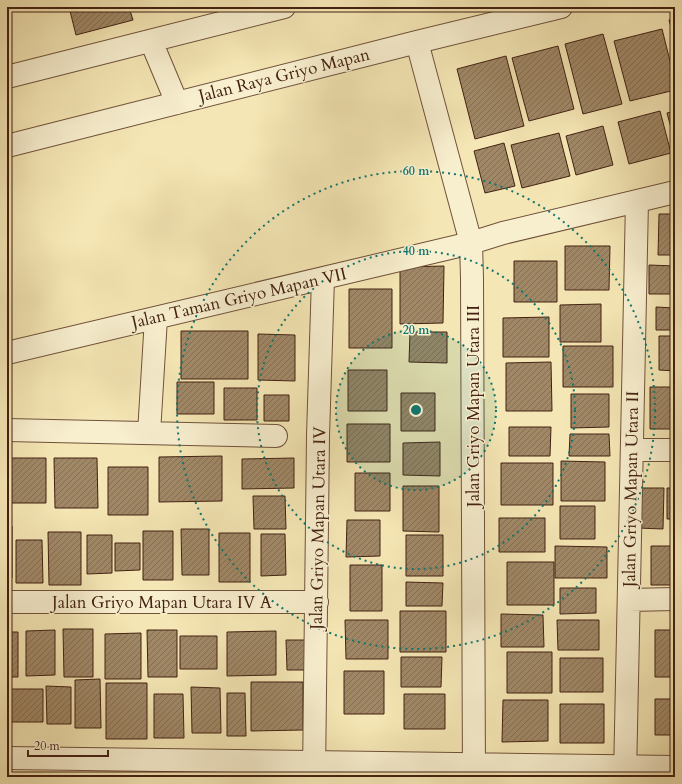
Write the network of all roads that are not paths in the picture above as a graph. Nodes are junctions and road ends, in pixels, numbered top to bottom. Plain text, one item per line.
1 (284, 7) edge
2 (561, 7) edge
3 (151, 41) junction
4 (417, 42) junction
5 (7, 77) edge
6 (177, 102) junction
7 (7, 146) edge
8 (675, 192) edge
9 (637, 201) junction
10 (471, 243) junction
11 (323, 278) junction
12 (156, 318) junction
13 (7, 353) edge
14 (7, 430) edge
15 (150, 433) junction
16 (276, 436) dead end
17 (632, 450) junction
18 (675, 450) edge
19 (675, 599) edge
20 (629, 600) junction
21 (7, 602) edge
22 (317, 602) junction
23 (7, 758) edge
24 (675, 767) edge
25 (314, 770) edge
26 (474, 771) edge
27 (625, 772) edge

1 - 3 street
2 - 4 street, Jalan Raya Griyo Mapan
3 - 5 street
3 - 6 street
4 - 6 street, Jalan Raya Griyo Mapan
4 - 10 street, Jalan Griyo Mapan Utara III
6 - 7 street, Jalan Raya Griyo Mapan
8 - 9 street, Jalan Taman Griyo Mapan VII
9 - 10 street, Jalan Taman Griyo Mapan VII
9 - 17 street, Jalan Griyo Mapan Utara II
10 - 11 street, Jalan Taman Griyo Mapan VII
10 - 26 street, Jalan Griyo Mapan Utara III
11 - 12 street, Jalan Taman Griyo Mapan VII
11 - 22 street, Jalan Griyo Mapan Utara IV
12 - 13 street, Jalan Taman Griyo Mapan VII
12 - 15 street
14 - 15 street
15 - 16 street
17 - 18 street
17 - 20 street, Jalan Griyo Mapan Utara II
19 - 20 street
20 - 27 street, Jalan Griyo Mapan Utara II
21 - 22 street, Jalan Griyo Mapan Utara IV A
22 - 25 street, Jalan Griyo Mapan Utara IV
23 - 25 street
24 - 27 street
25 - 26 street
26 - 27 street

